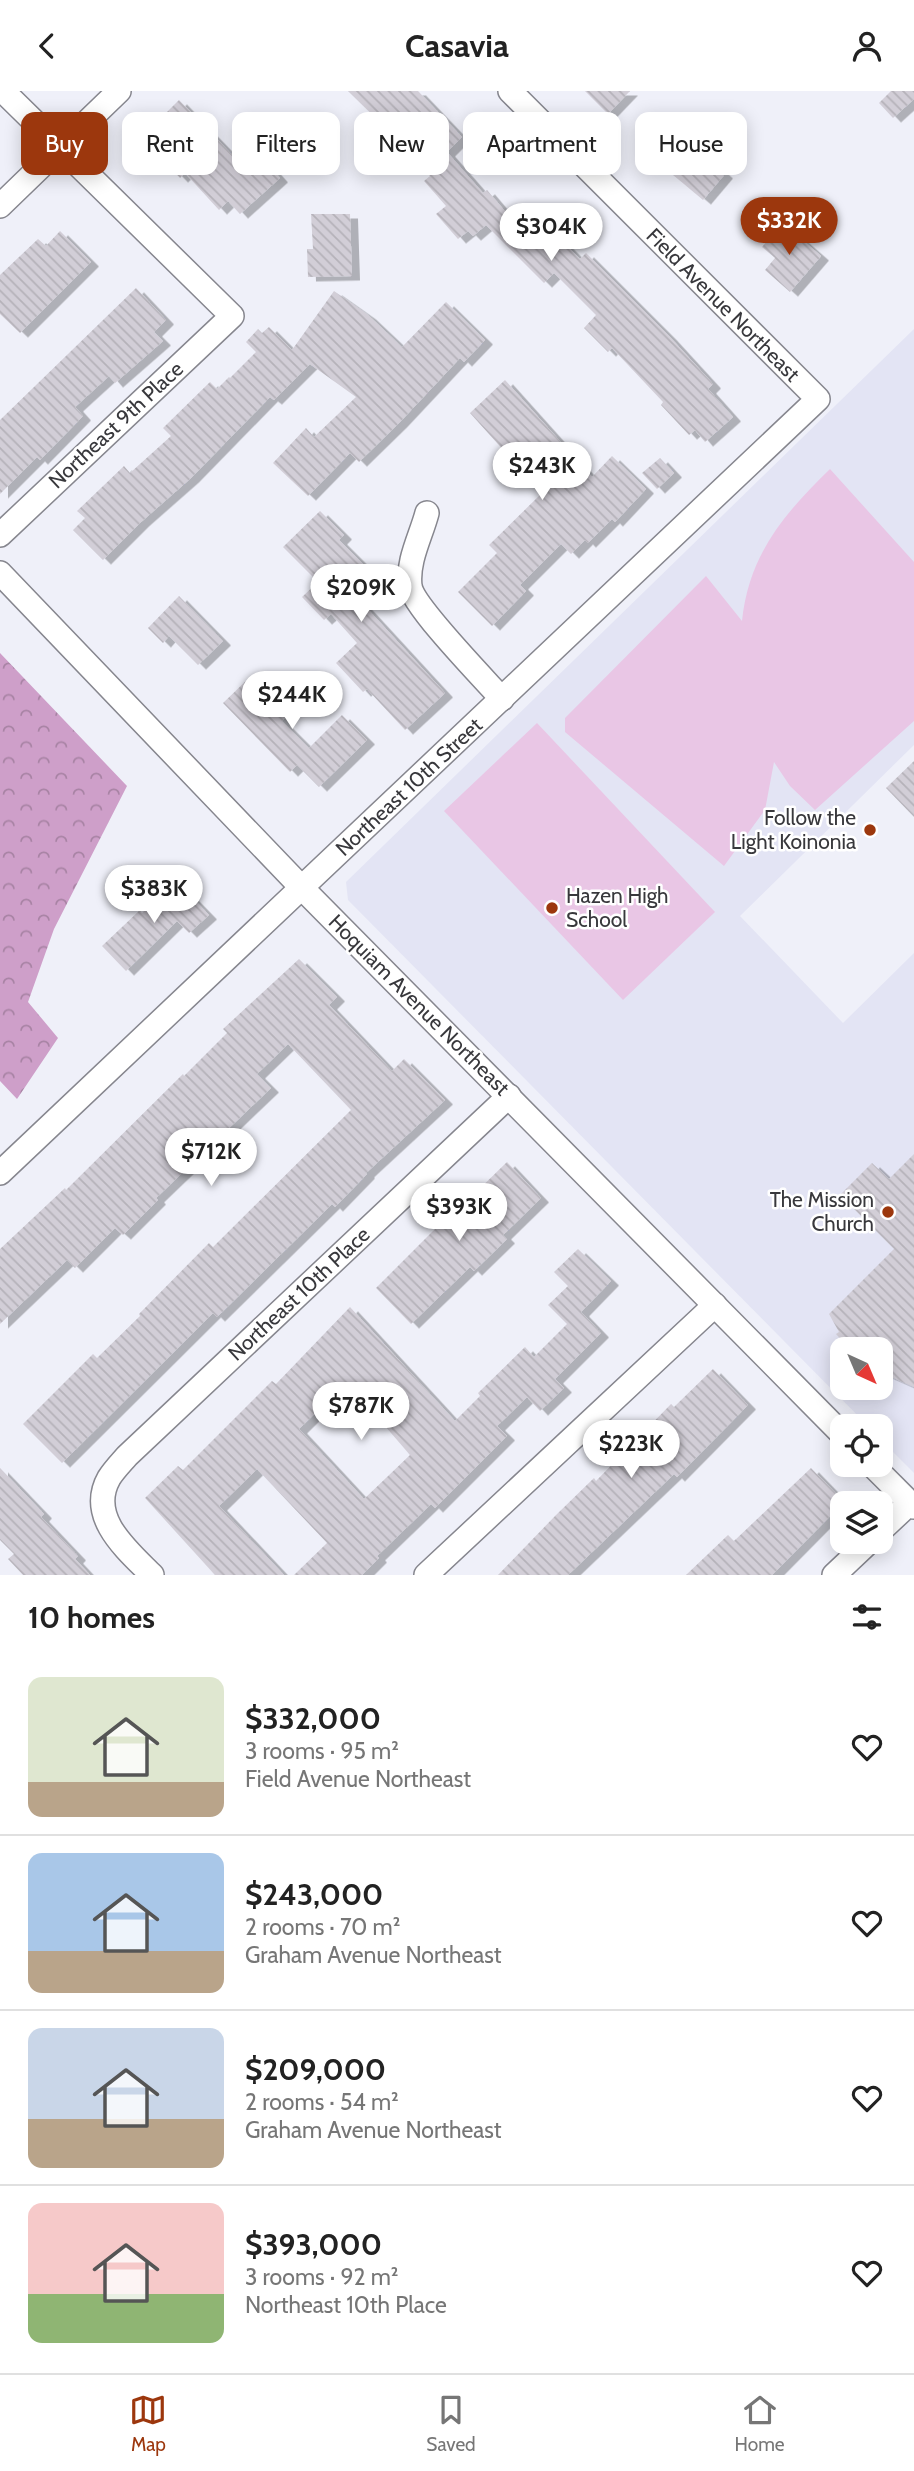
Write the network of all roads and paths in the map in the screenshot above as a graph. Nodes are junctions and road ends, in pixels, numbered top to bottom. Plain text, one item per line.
1 (3, 91) edge
2 (120, 91) edge
3 (510, 91) edge
4 (24, 112) edge
5 (98, 112) edge
6 (32, 175) edge
7 (88, 175) edge
8 (0, 206) edge
9 (818, 399) joint
10 (427, 513) dead end
11 (0, 535) edge
12 (0, 573) edge
13 (502, 699) junction
14 (302, 888) junction
15 (509, 1096) junction
16 (0, 1173) edge
17 (715, 1305) junction
18 (830, 1422) edge
19 (884, 1477) edge
20 (912, 1505) edge
21 (893, 1520) edge
22 (856, 1554) edge
23 (152, 1575) edge
24 (426, 1575) edge
25 (834, 1575) edge

1 - 4 street
2 - 5 street
3 - 9 street, Field Avenue Northeast
6 - 8 street
7 - 11 street, Northeast 9th Place
9 - 13 street, Northeast 10th Street
10 - 13 street
12 - 14 street, Hoquiam Avenue Northeast
13 - 14 street, Northeast 10th Street
14 - 15 street, Hoquiam Avenue Northeast
14 - 16 street, Northeast 10th Street
15 - 17 street, Hoquiam Avenue Northeast
15 - 23 street, Northeast 10th Place
17 - 18 street, Hoquiam Avenue Northeast
17 - 24 street
19 - 20 street
20 - 21 street
22 - 25 street

